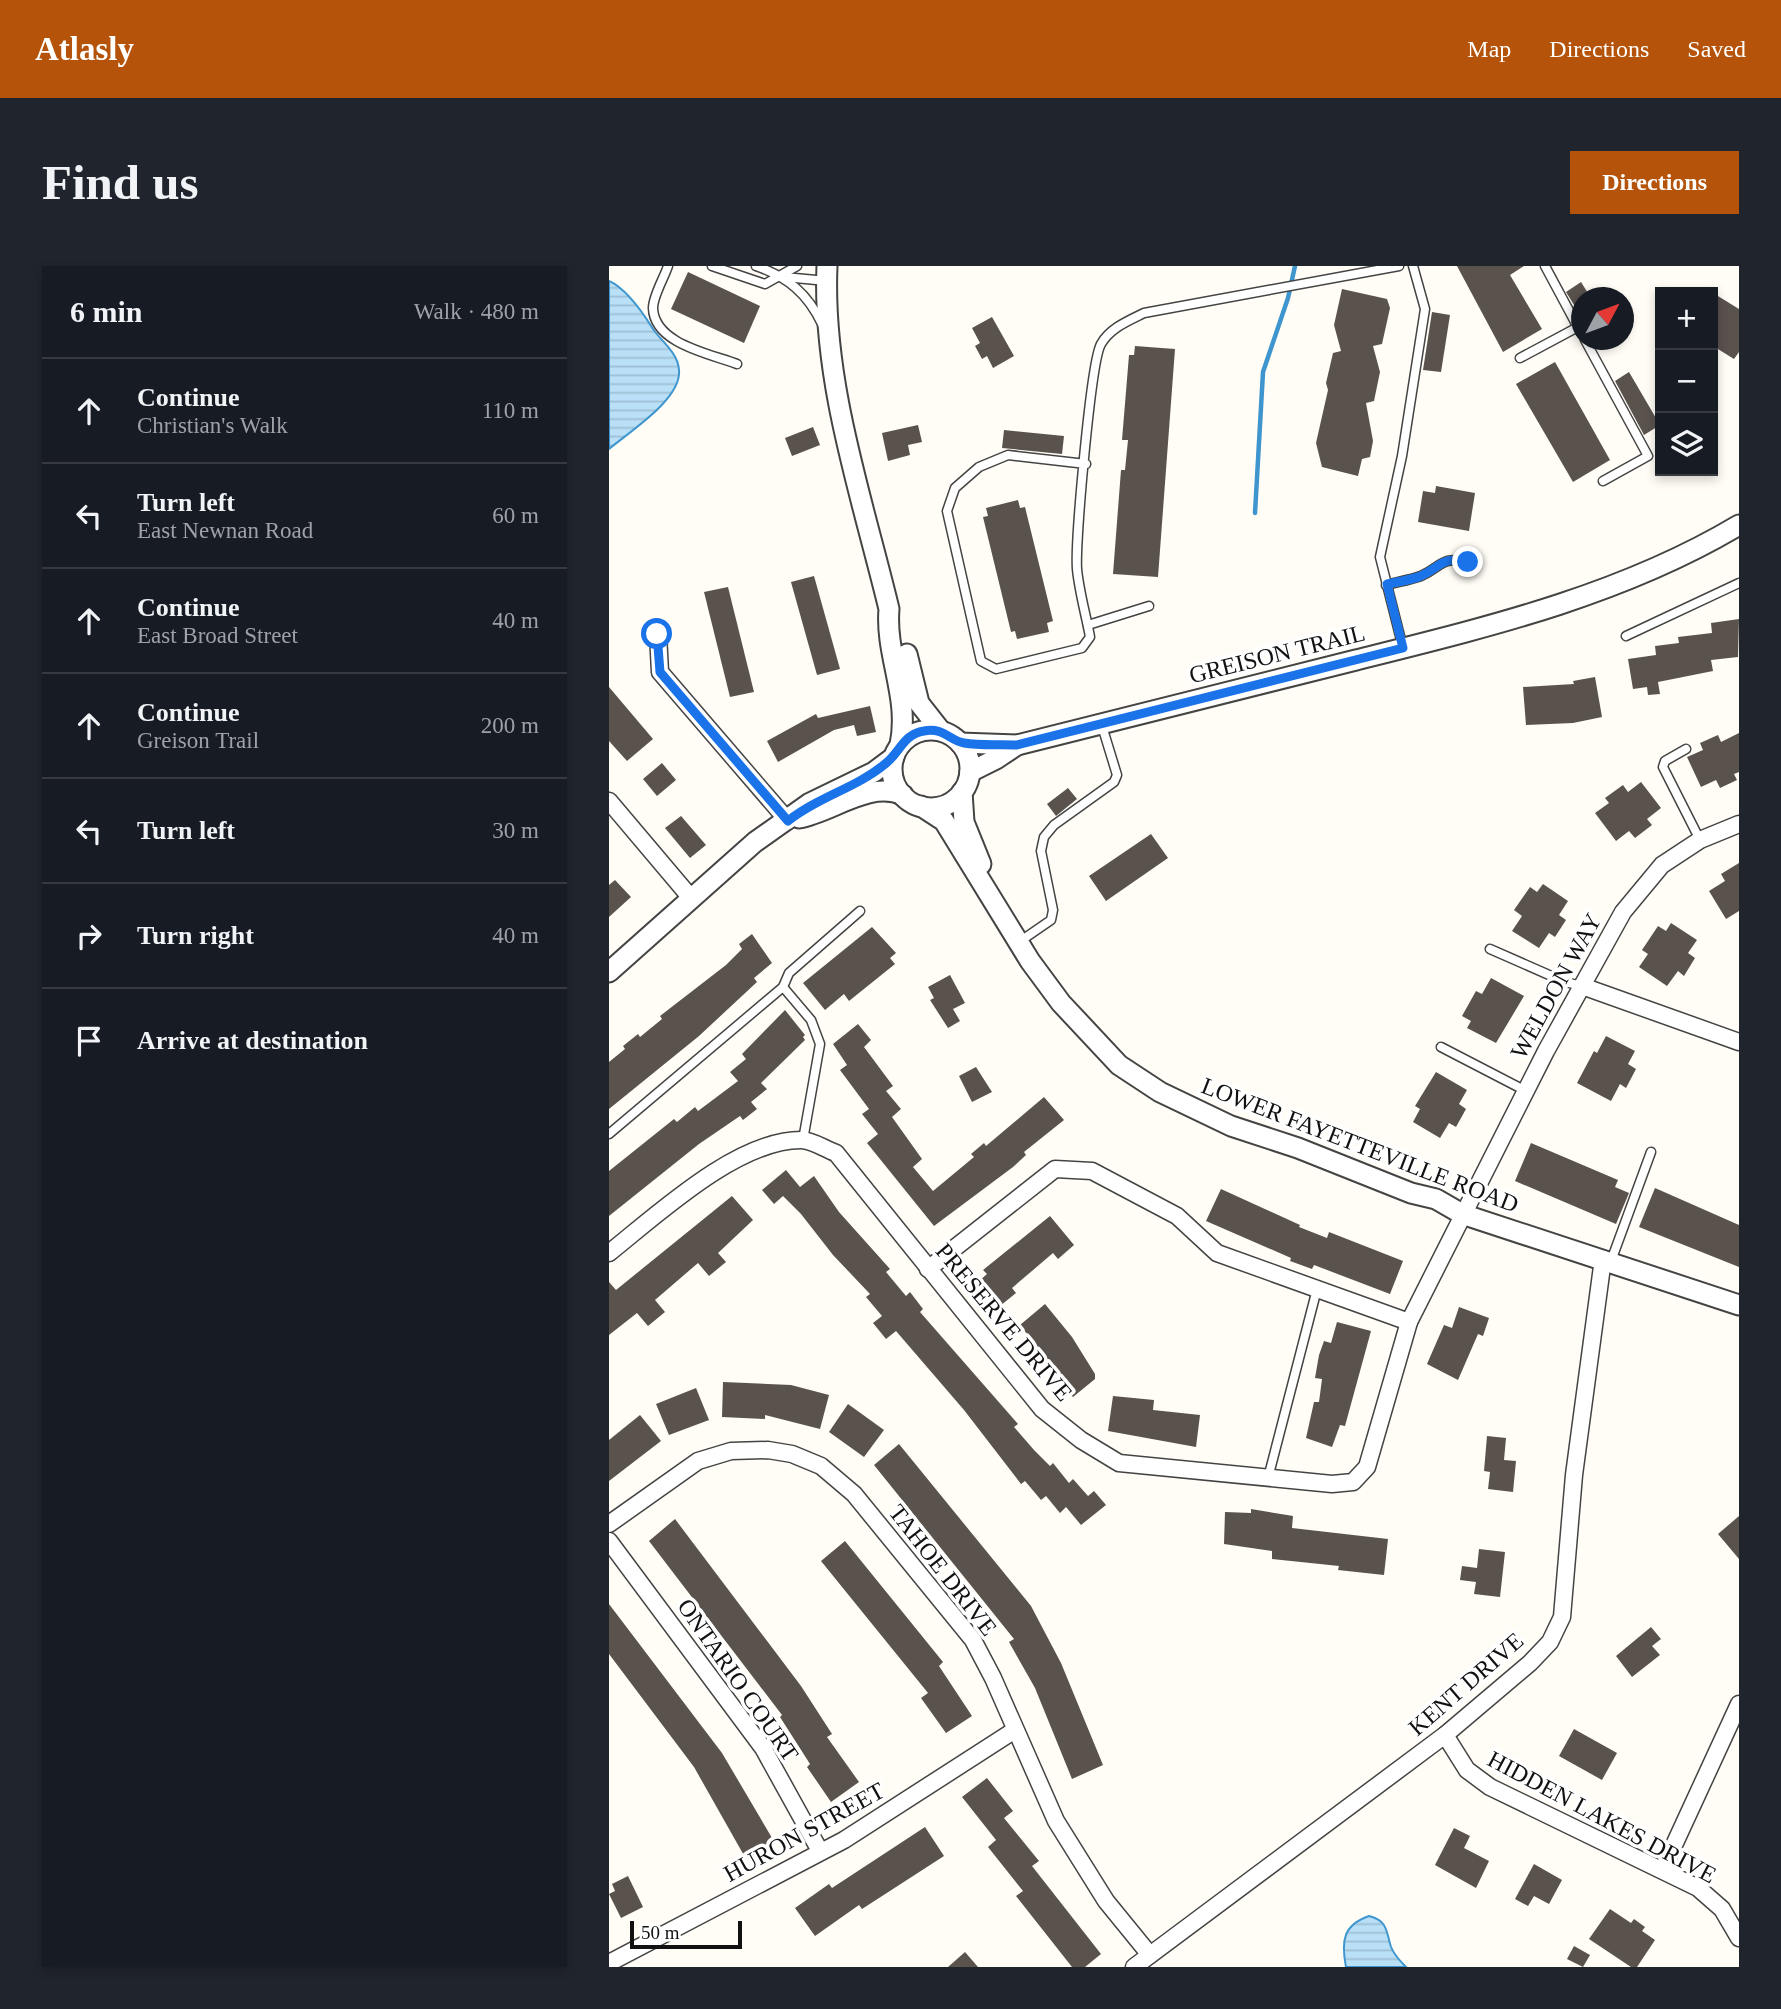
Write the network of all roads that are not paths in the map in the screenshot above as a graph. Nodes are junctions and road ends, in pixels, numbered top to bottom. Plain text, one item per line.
1 (668, 266) edge
2 (712, 266) edge
3 (756, 266) edge
4 (797, 266) edge
5 (1399, 266) edge
6 (1413, 266) edge
7 (1545, 266) edge
8 (827, 273) edge
9 (779, 277) junction
10 (1571, 314) edge
11 (1571, 334) edge
12 (831, 345) junction
13 (1590, 350) edge
14 (1520, 358) dead end
15 (737, 364) dead end
16 (1086, 464) junction
17 (1603, 481) dead end
18 (1739, 525) edge
19 (1468, 562) dead end
20 (1739, 583) edge
21 (1387, 584) junction
22 (1149, 606) dead end
23 (889, 609) junction
24 (1088, 625) junction
25 (657, 634) dead end
26 (1626, 636) dead end
27 (1403, 648) junction
28 (1101, 723) junction
29 (941, 732) junction
30 (960, 743) junction
31 (1017, 745) junction
32 (1686, 750) dead end
33 (897, 751) junction
34 (969, 772) junction
35 (961, 792) junction
36 (903, 795) junction
37 (609, 801) edge
38 (921, 806) junction
39 (788, 821) junction
40 (1739, 824) edge
41 (1700, 840) junction
42 (691, 898) junction
43 (998, 908) junction
44 (860, 911) dead end
45 (1019, 942) junction
46 (1490, 949) dead end
47 (609, 972) edge
48 (1582, 986) junction
49 (783, 987) junction
50 (1739, 1042) edge
51 (1441, 1047) dead end
52 (1526, 1091) junction
53 (609, 1133) edge
54 (803, 1140) junction
55 (1651, 1152) dead end
56 (1462, 1214) junction
57 (609, 1252) edge
58 (1607, 1260) junction
59 (928, 1269) junction
60 (1317, 1289) junction
61 (1739, 1305) edge
62 (1409, 1322) junction
63 (1268, 1478) junction
64 (609, 1524) edge
65 (609, 1541) edge
66 (1739, 1704) edge
67 (1015, 1730) junction
68 (1445, 1735) junction
69 (820, 1851) junction
70 (1663, 1869) junction
71 (1739, 1938) edge
72 (1150, 1955) junction
73 (609, 1964) edge
74 (1134, 1967) edge

1 - 15 lane
2 - 9 lane
3 - 9 lane
4 - 9 lane
5 - 16 lane
6 - 21 lane
7 - 10 lane
8 - 9 lane
8 - 12 street
9 - 12 lane
11 - 14 lane
12 - 23 street
13 - 17 lane
16 - 24 lane
16 - 24 lane
18 - 27 street, GREISON TRAIL
19 - 21 lane
20 - 26 lane
21 - 27 lane
22 - 24 lane
23 - 29 street
23 - 33 street
25 - 39 street
27 - 28 street, GREISON TRAIL
28 - 31 street, GREISON TRAIL
28 - 45 lane
29 - 30 street
29 - 33 street
30 - 31 street, GREISON TRAIL
30 - 34 street
31 - 34 street, GREISON TRAIL
32 - 41 lane
33 - 36 street
33 - 39 street
34 - 35 street
35 - 38 street
35 - 43 street, LOWER FAYETTEVILLE ROAD
36 - 38 street
36 - 39 street
37 - 42 street
38 - 43 street, LOWER FAYETTEVILLE ROAD
39 - 42 street
40 - 41 street, WELDON WAY
41 - 48 street, WELDON WAY
42 - 47 street
43 - 45 street, LOWER FAYETTEVILLE ROAD
44 - 49 lane
45 - 56 street, LOWER FAYETTEVILLE ROAD
46 - 48 lane
48 - 50 street
48 - 52 street, WELDON WAY
49 - 53 lane
49 - 54 lane
51 - 52 lane
52 - 56 street, WELDON WAY
54 - 57 street, PRESERVE DRIVE
54 - 59 street, PRESERVE DRIVE
55 - 58 lane
56 - 58 street, LOWER FAYETTEVILLE ROAD
56 - 62 street, PRESERVE DRIVE
58 - 61 street, LOWER FAYETTEVILLE ROAD
58 - 68 street, KENT DRIVE
59 - 60 street
59 - 63 street, PRESERVE DRIVE
60 - 62 street
60 - 63 lane
62 - 63 street, PRESERVE DRIVE
64 - 67 street, TAHOE DRIVE
65 - 69 street, ONTARIO COURT
66 - 70 street
67 - 69 street, HURON STREET
67 - 72 street, TAHOE DRIVE
68 - 70 street, HIDDEN LAKES DRIVE
68 - 72 street, KENT DRIVE
69 - 73 street, HURON STREET
70 - 71 street, HIDDEN LAKES DRIVE
72 - 74 street, KENT DRIVE

